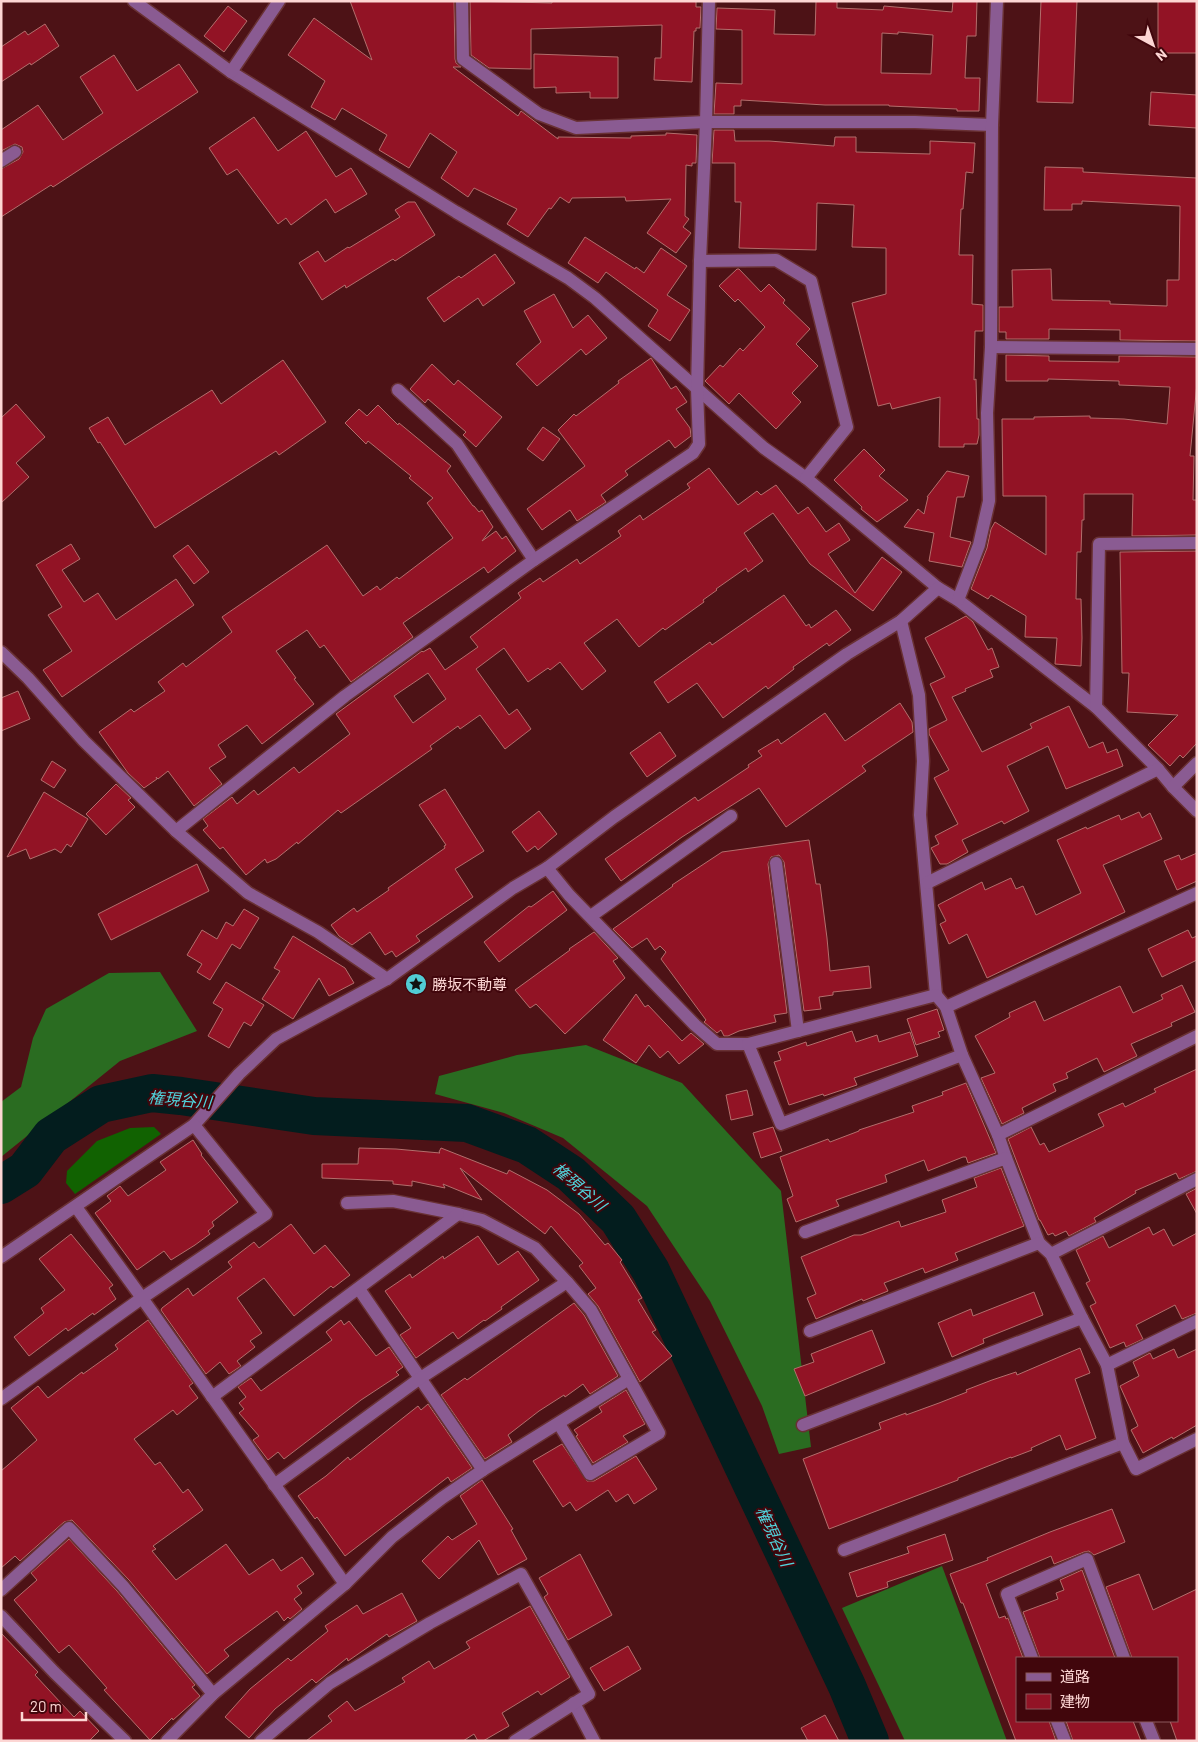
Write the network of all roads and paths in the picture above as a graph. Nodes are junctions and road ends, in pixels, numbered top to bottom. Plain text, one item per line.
1 (134, 1) edge
2 (279, 1) edge
3 (462, 1) edge
4 (709, 1) edge
5 (997, 1) edge
6 (231, 72) junction
7 (706, 122) junction
8 (992, 125) junction
9 (15, 152) dead end
10 (1, 161) edge
11 (700, 261) junction
12 (991, 347) junction
13 (1197, 349) edge
14 (697, 389) junction
15 (398, 390) dead end
16 (806, 478) junction
17 (1197, 543) edge
18 (534, 560) junction
19 (938, 588) junction
20 (958, 600) junction
21 (901, 621) junction
22 (1, 652) edge
23 (1096, 708) junction
24 (1197, 763) edge
25 (1158, 769) junction
26 (1173, 787) junction
27 (1197, 811) edge
28 (732, 816) dead end
29 (176, 831) junction
30 (776, 862) dead end
31 (547, 868) junction
32 (927, 883) junction
33 (1197, 893) edge
34 (591, 916) junction
35 (387, 979) junction
36 (936, 995) junction
37 (946, 1007) junction
38 (798, 1030) junction
39 (1197, 1036) edge
40 (748, 1044) junction
41 (962, 1055) junction
42 (194, 1125) junction
43 (998, 1135) junction
44 (1006, 1158) junction
45 (1197, 1179) edge
46 (347, 1203) dead end
47 (76, 1207) junction
48 (458, 1214) junction
49 (805, 1232) dead end
50 (1040, 1243) junction
51 (1051, 1254) junction
52 (1, 1257) edge
53 (567, 1282) junction
54 (359, 1289) junction
55 (142, 1298) junction
56 (1082, 1318) junction
57 (1197, 1321) edge
58 (810, 1331) dead end
59 (1107, 1365) junction
60 (419, 1379) junction
61 (629, 1379) junction
62 (212, 1397) junction
63 (1, 1399) edge
64 (558, 1424) junction
65 (802, 1425) dead end
66 (1197, 1439) edge
67 (1123, 1442) junction
68 (483, 1470) junction
69 (274, 1485) junction
70 (844, 1550) dead end
71 (345, 1584) junction
72 (1, 1590) edge
73 (1, 1616) edge
74 (1032, 1657) edge
75 (1124, 1657) edge
76 (213, 1694) junction
77 (574, 1703) junction
78 (1057, 1722) edge
79 (1146, 1722) edge
80 (125, 1741) edge
81 (167, 1741) edge
82 (261, 1741) edge
83 (515, 1741) edge
84 (594, 1741) edge
85 (1065, 1741) edge
86 (1154, 1741) edge

1 - 6 street
2 - 6 street
3 - 7 street
4 - 7 street
5 - 8 street
6 - 14 street
7 - 8 street
7 - 11 street
8 - 12 street
9 - 10 street
11 - 14 street
11 - 16 street
12 - 13 street
12 - 20 street
14 - 16 street
14 - 18 street
15 - 18 street
16 - 19 street
17 - 23 street
18 - 29 street
19 - 20 street
19 - 21 street
20 - 23 street
21 - 31 street
21 - 32 street
22 - 29 street
23 - 25 street
24 - 26 street
25 - 26 street
25 - 32 street
26 - 27 street
28 - 34 street
29 - 35 street
30 - 38 street
31 - 34 street
31 - 35 street
32 - 36 street
33 - 37 street
34 - 40 street
35 - 42 street
36 - 37 street
36 - 38 street
37 - 41 street
38 - 40 street
39 - 43 street
40 - 41 street
41 - 43 street
42 - 47 street
42 - 55 street
43 - 44 street
44 - 49 street
44 - 50 street
45 - 51 street
46 - 48 street
47 - 52 street
47 - 55 street
48 - 53 street
48 - 54 street
50 - 51 street
50 - 58 street
51 - 56 street
53 - 60 street
53 - 61 street
54 - 60 street
54 - 62 street
55 - 62 street
55 - 63 street
56 - 59 street
56 - 65 street
57 - 59 street
59 - 67 street
60 - 68 street
60 - 69 street
61 - 64 street
61 - 64 street
62 - 69 street
64 - 68 street
66 - 67 street
67 - 70 street
68 - 71 street
69 - 71 street
71 - 76 street
72 - 76 street
73 - 80 street
74 - 75 street
76 - 81 street
77 - 82 street
77 - 83 street
77 - 84 street
78 - 85 street
79 - 86 street

